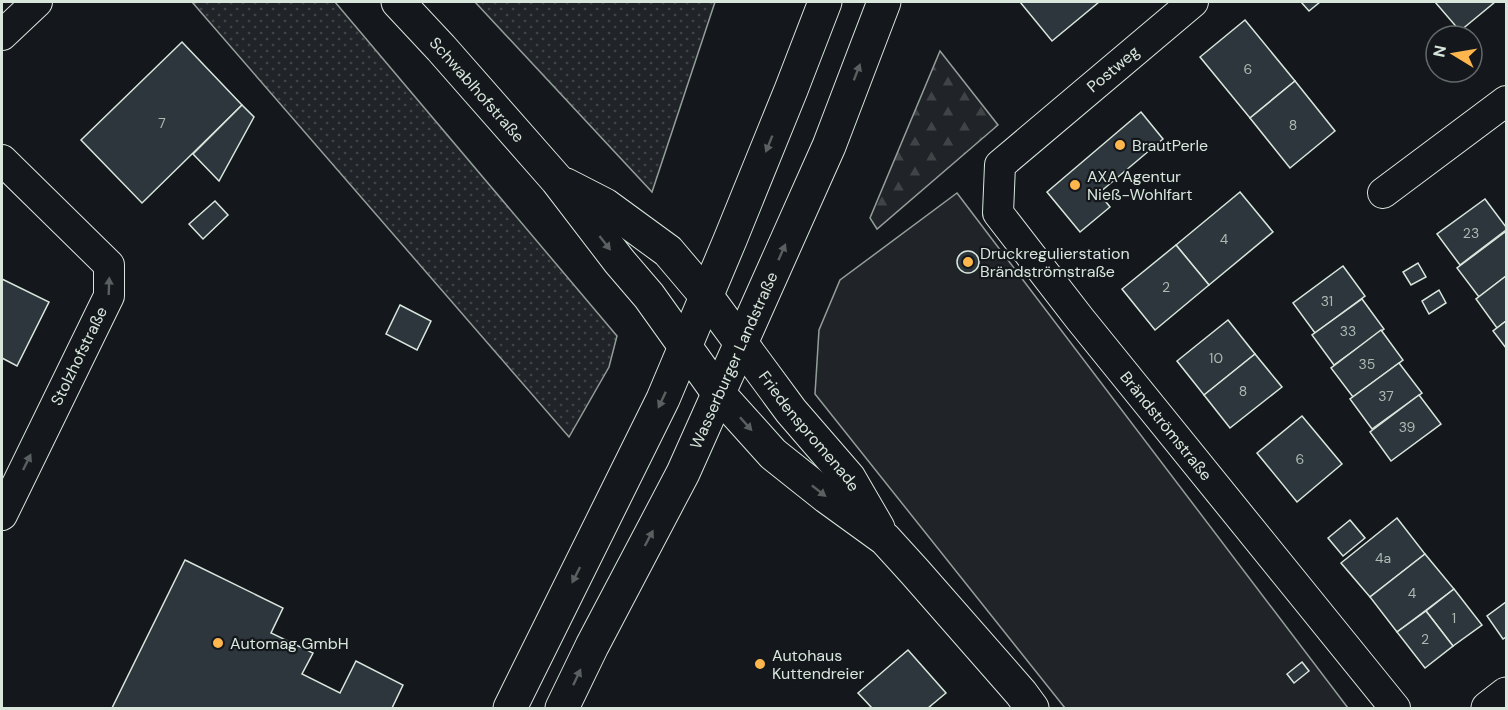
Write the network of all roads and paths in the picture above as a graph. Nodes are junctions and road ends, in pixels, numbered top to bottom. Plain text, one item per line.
1 (37, 2) edge
2 (398, 2) edge
3 (825, 2) edge
4 (884, 2) edge
5 (1193, 2) edge
6 (2, 35) edge
7 (1506, 101) edge
8 (1033, 136) joint
9 (2, 160) edge
10 (556, 180) junction
11 (1383, 193) dead end
12 (707, 297) junction
13 (741, 344) junction
14 (686, 346) junction
15 (719, 394) junction
16 (2, 514) edge
17 (885, 539) junction
18 (1506, 694) edge
19 (510, 708) edge
20 (562, 708) edge
21 (1032, 708) edge
22 (1395, 708) edge
23 (1488, 708) edge

1 - 6 street
2 - 10 main road, Schwablhofstraße
3 -> 12 main road
13 -> 4 main road, Wasserburger Landstraße
5 - 8 street, Postweg
7 - 11 street
8 - 22 street, Brändströmstraße
16 -> 9 street, Stolzhofstraße
10 - 12 main road, Schwablhofstraße
10 -> 14 main road, Schwablhofstraße
12 - 13 main road, Friedenspromenade
12 - 14 main road
13 - 15 main road, Wasserburger Landstraße
13 - 17 main road, Friedenspromenade
14 - 15 main road, Friedenspromenade
14 -> 19 main road
15 -> 17 main road, Friedenspromenade
20 -> 15 main road, Wasserburger Landstraße
17 - 21 main road, Friedenspromenade
18 - 23 main road

